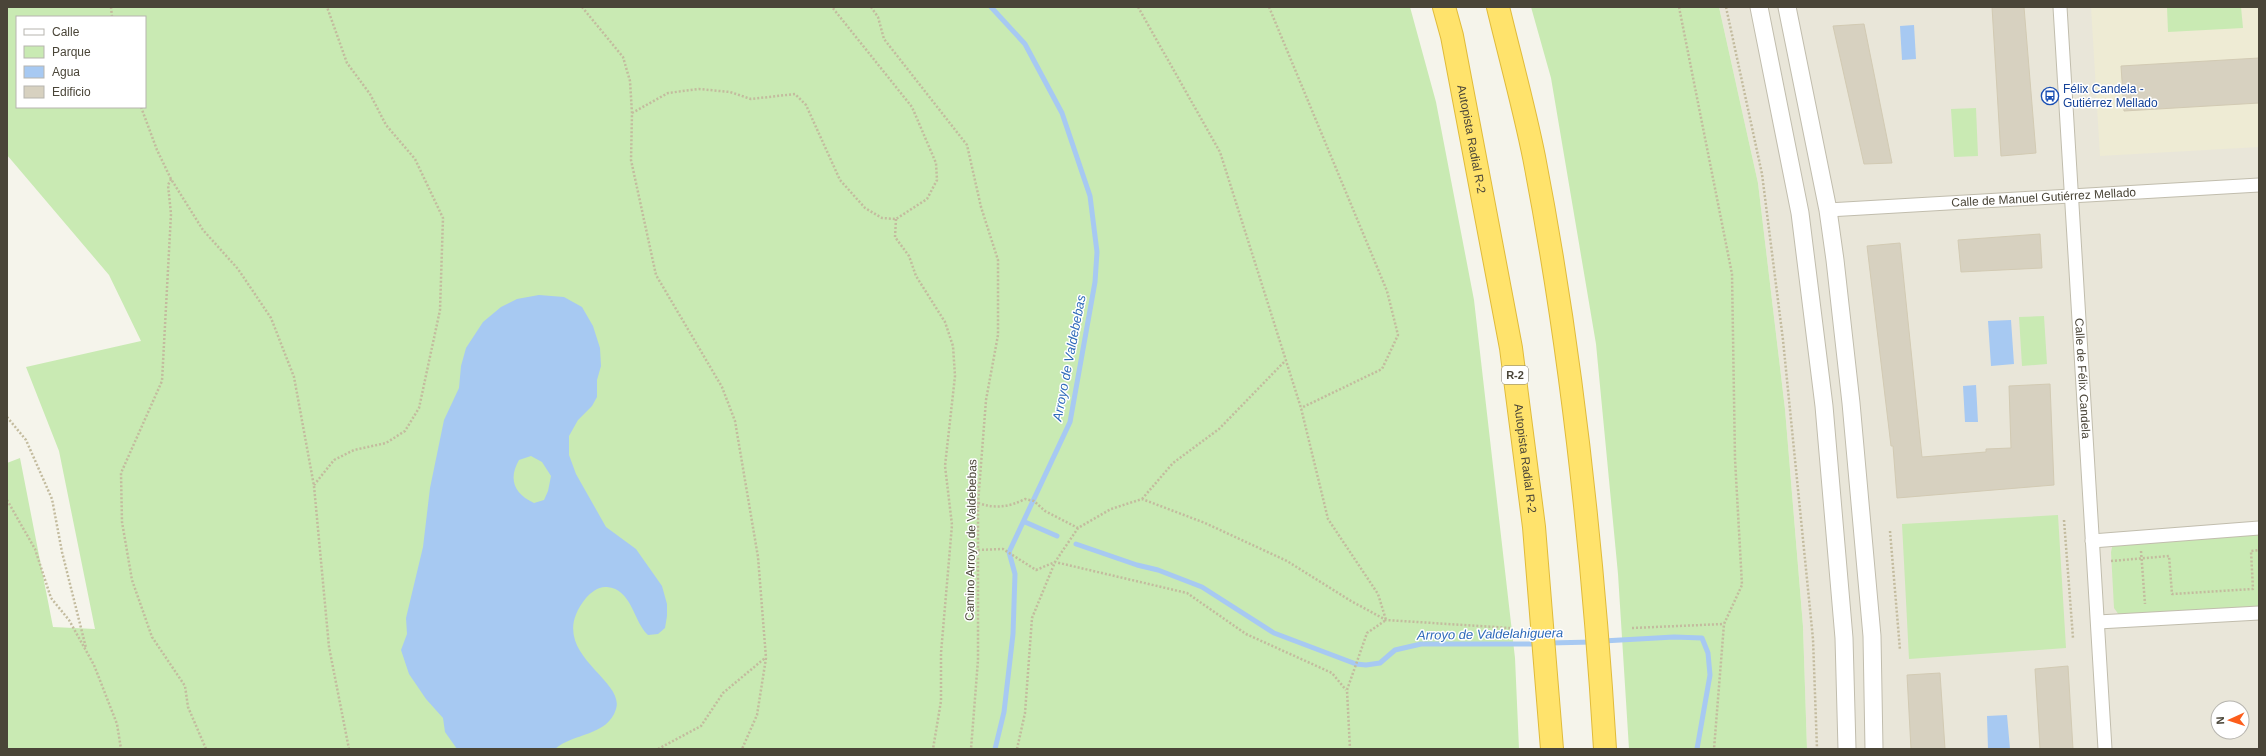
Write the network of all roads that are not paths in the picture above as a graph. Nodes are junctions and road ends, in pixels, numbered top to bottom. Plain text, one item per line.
1 (1444, 7) edge
2 (1498, 7) edge
3 (1759, 7) edge
4 (1787, 7) edge
5 (2060, 7) edge
6 (2259, 185) edge
7 (2072, 196) junction
8 (1828, 210) junction
9 (2259, 528) edge
10 (2092, 541) junction
11 (2259, 613) edge
12 (2098, 622) junction
13 (1552, 749) edge
14 (1605, 749) edge
15 (1847, 749) edge
16 (1874, 749) edge
17 (2105, 749) edge

1 - 13 highway, Autopista Radial R-2 / R-2
2 - 14 highway
3 - 15 street
4 - 8 street
5 - 7 street, Calle de Félix Candela
6 - 7 street, Calle de Manuel Gutiérrez Mellado
7 - 8 street, Calle de Manuel Gutiérrez Mellado
7 - 10 street, Calle de Félix Candela
8 - 16 street
9 - 10 street
10 - 12 street, Calle de Félix Candela
11 - 12 street
12 - 17 street, Calle de Félix Candela

